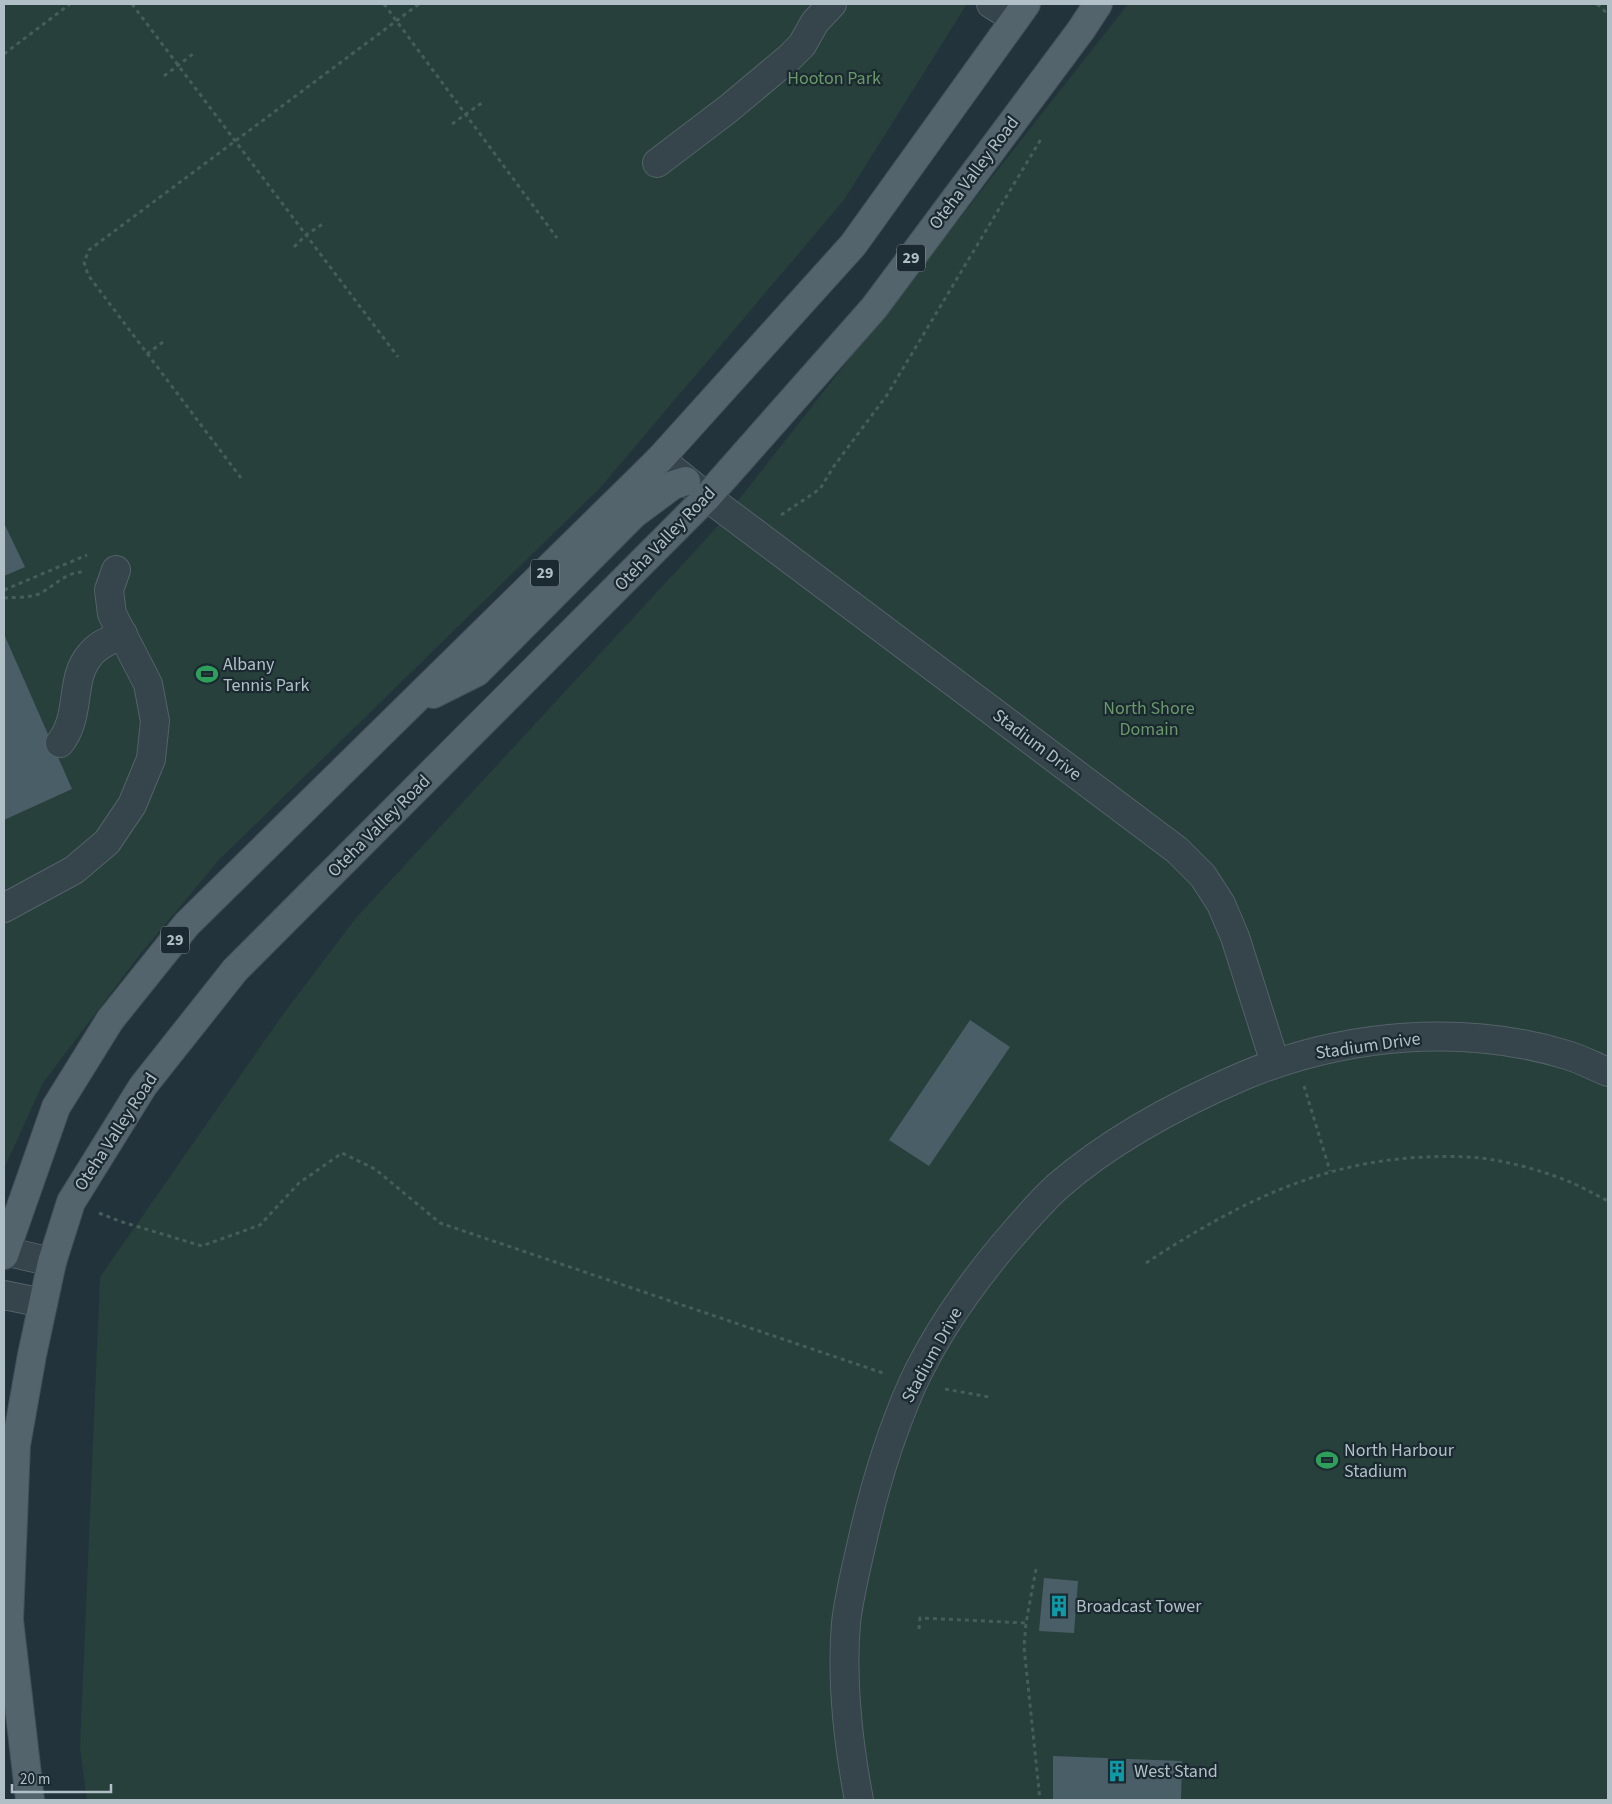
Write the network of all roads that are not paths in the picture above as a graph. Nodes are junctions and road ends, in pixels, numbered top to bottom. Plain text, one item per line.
1 (832, 4) edge
2 (991, 4) edge
3 (1098, 4) edge
4 (1020, 12) edge
5 (657, 163) dead end
6 (660, 459) junction
7 (696, 489) junction
8 (116, 570) dead end
9 (123, 634) junction
10 (411, 705) junction
11 (60, 743) dead end
12 (4, 908) edge
13 (1275, 1063) junction
14 (1608, 1072) edge
15 (4, 1253) edge
16 (52, 1262) junction
17 (4, 1294) edge
18 (43, 1303) junction
19 (30, 1800) edge
20 (858, 1800) edge

1 - 5 street
2 - 4 street
3 - 7 main road, Oteha Valley Road / 29
4 - 6 main road, 29
6 - 7 street, Stadium Drive
6 - 10 main road, 29
7 - 10 main road
7 - 13 street, Stadium Drive
7 - 16 main road, Oteha Valley Road / 29
8 - 9 street
9 - 11 street
9 - 12 street
10 - 15 main road, 29
13 - 14 street, Stadium Drive
13 - 20 street, Stadium Drive
15 - 16 street
16 - 18 main road, Oteha Valley Road / 29
17 - 18 street
18 - 19 main road, Oteha Valley Road / 29

